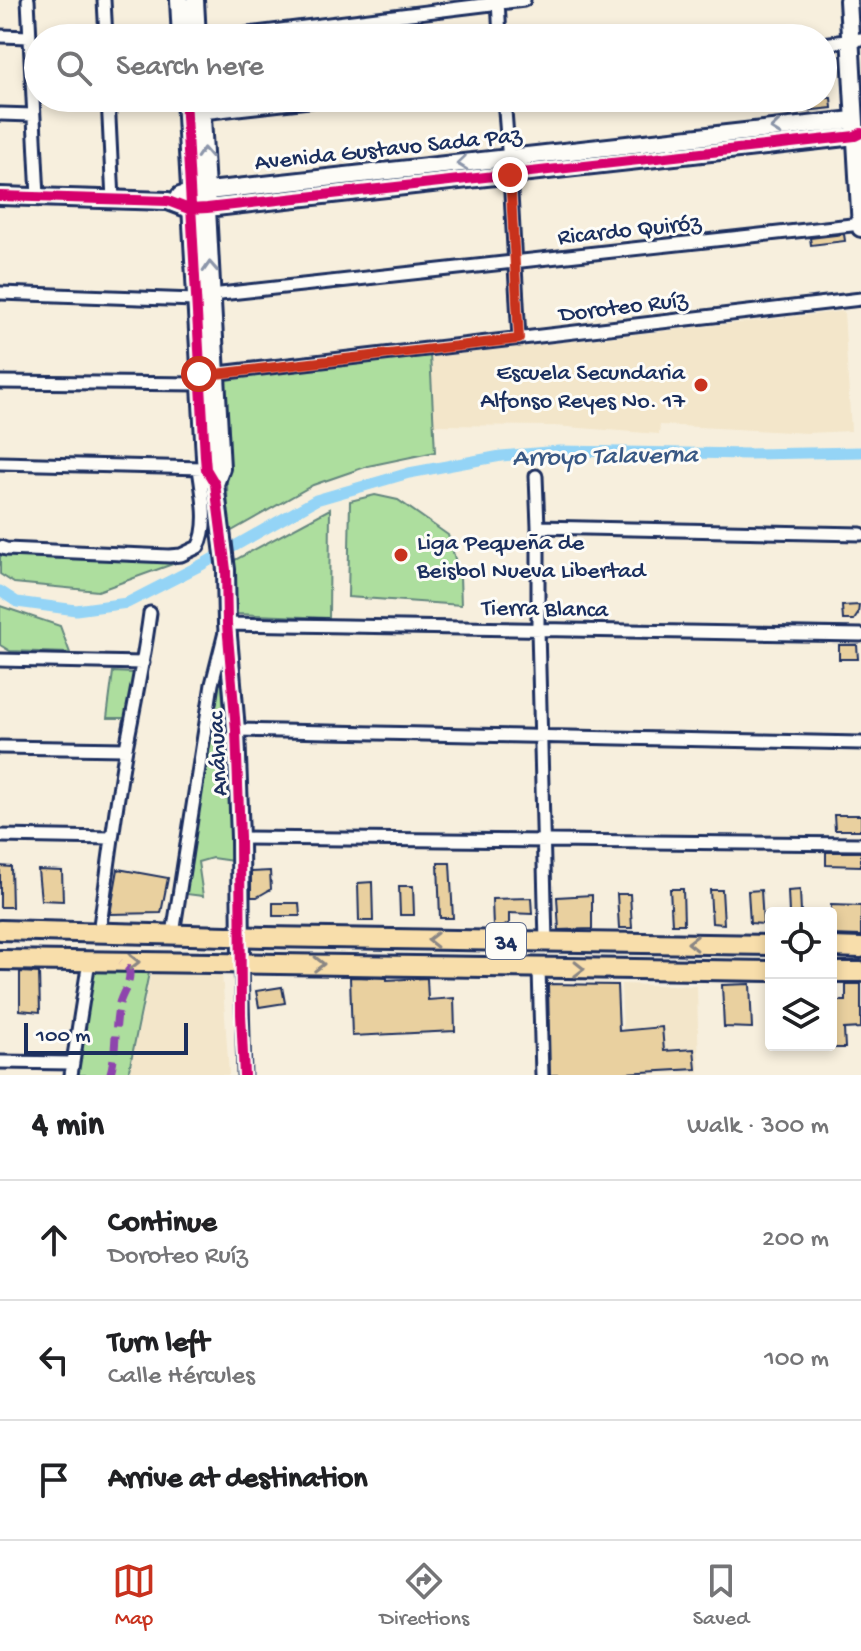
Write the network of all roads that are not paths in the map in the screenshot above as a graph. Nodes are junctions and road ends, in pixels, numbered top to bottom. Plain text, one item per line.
1 (28, 0) edge
2 (104, 0) edge
3 (179, 0) edge
4 (195, 0) edge
5 (524, 0) edge
6 (848, 0) edge
7 (498, 2) edge
8 (29, 24) edge
9 (105, 24) edge
10 (180, 24) edge
11 (196, 24) edge
12 (325, 24) edge
13 (499, 24) edge
14 (0, 36) edge
15 (24, 37) edge
16 (855, 40) edge
17 (33, 112) edge
18 (109, 112) edge
19 (187, 112) edge
20 (201, 112) edge
21 (505, 112) edge
22 (0, 114) edge
23 (33, 115) junction
24 (858, 128) edge
25 (509, 167) junction
26 (0, 196) edge
27 (38, 197) junction
28 (113, 200) junction
29 (198, 200) junction
30 (861, 226) edge
31 (514, 263) junction
32 (0, 293) edge
33 (203, 298) junction
34 (861, 299) edge
35 (519, 339) junction
36 (205, 377) junction
37 (0, 382) edge
38 (0, 463) edge
39 (536, 476) dead end
40 (211, 478) junction
41 (538, 527) junction
42 (861, 534) edge
43 (0, 547) edge
44 (150, 613) dead end
45 (227, 624) junction
46 (538, 629) junction
47 (861, 635) edge
48 (0, 660) edge
49 (143, 663) junction
50 (236, 730) junction
51 (541, 736) junction
52 (861, 743) edge
53 (0, 747) edge
54 (126, 749) junction
55 (0, 836) edge
56 (112, 838) junction
57 (240, 838) junction
58 (543, 840) junction
59 (861, 844) edge
60 (0, 930) edge
61 (99, 932) junction
62 (173, 934) junction
63 (241, 936) junction
64 (546, 942) junction
65 (765, 945) edge
66 (837, 947) edge
67 (861, 948) edge
68 (0, 960) edge
69 (89, 961) junction
70 (241, 963) junction
71 (539, 969) junction
72 (765, 971) edge
73 (837, 972) edge
74 (861, 972) edge
75 (0, 1062) edge
76 (72, 1069) edge
77 (244, 1075) edge
78 (542, 1075) edge

1 - 8 street
2 - 9 street
3 - 10 street
4 - 11 street
5 - 7 street
6 - 16 street
7 - 12 street
7 - 13 street
14 - 15 street
16 - 24 street
17 - 23 street
18 - 28 street
19 - 29 street
29 -> 20 street
21 - 25 street
22 - 23 street
23 - 27 street
24 - 25 street, Avenida Gustavo Sada Paz
24 - 30 street
25 - 29 street, Avenida Gustavo Sada Paz
25 - 31 street
26 - 27 street, Avenida Gustavo Sada Paz
27 - 28 street, Avenida Gustavo Sada Paz
28 - 29 street, Avenida Gustavo Sada Paz
29 - 33 street, Anáhuac
30 - 31 street, Ricardo Quiróz
31 - 33 street, Ricardo Quiróz
31 - 35 street
32 - 33 street, Ricardo Quiróz
33 - 36 street, Anáhuac
34 - 35 street, Doroteo Ruíz
35 - 36 street, Doroteo Ruíz
36 - 37 street, Doroteo Ruíz
36 - 40 street, Anáhuac
38 - 40 street
39 - 41 street
40 - 43 street
40 - 45 street, Anáhuac
41 - 42 street
41 - 46 street
44 - 49 street
45 - 46 street, Tierra Blanca
45 - 50 street, Anáhuac
45 - 62 street
46 - 47 street, Tierra Blanca
46 - 51 street
48 - 49 street
49 - 54 street
50 - 51 street
50 - 57 street, Anáhuac
51 - 52 street
51 - 58 street
53 - 54 street
54 - 56 street
55 - 56 street
56 - 61 street
57 - 58 street
57 - 63 street, Anáhuac
58 - 59 street
58 - 64 street
60 - 61 main road, 34
61 - 62 main road, 34
62 - 63 main road, 34
64 -> 63 main road, 34
63 - 70 street, Anáhuac
65 -> 64 main road, 34
66 - 67 main road
68 - 69 main road, 34
69 -> 70 main road, 34
69 - 76 street
70 -> 71 main road, 34
70 - 77 street
71 -> 72 main road, 34
71 - 78 street
73 - 74 main road
75 - 76 street

